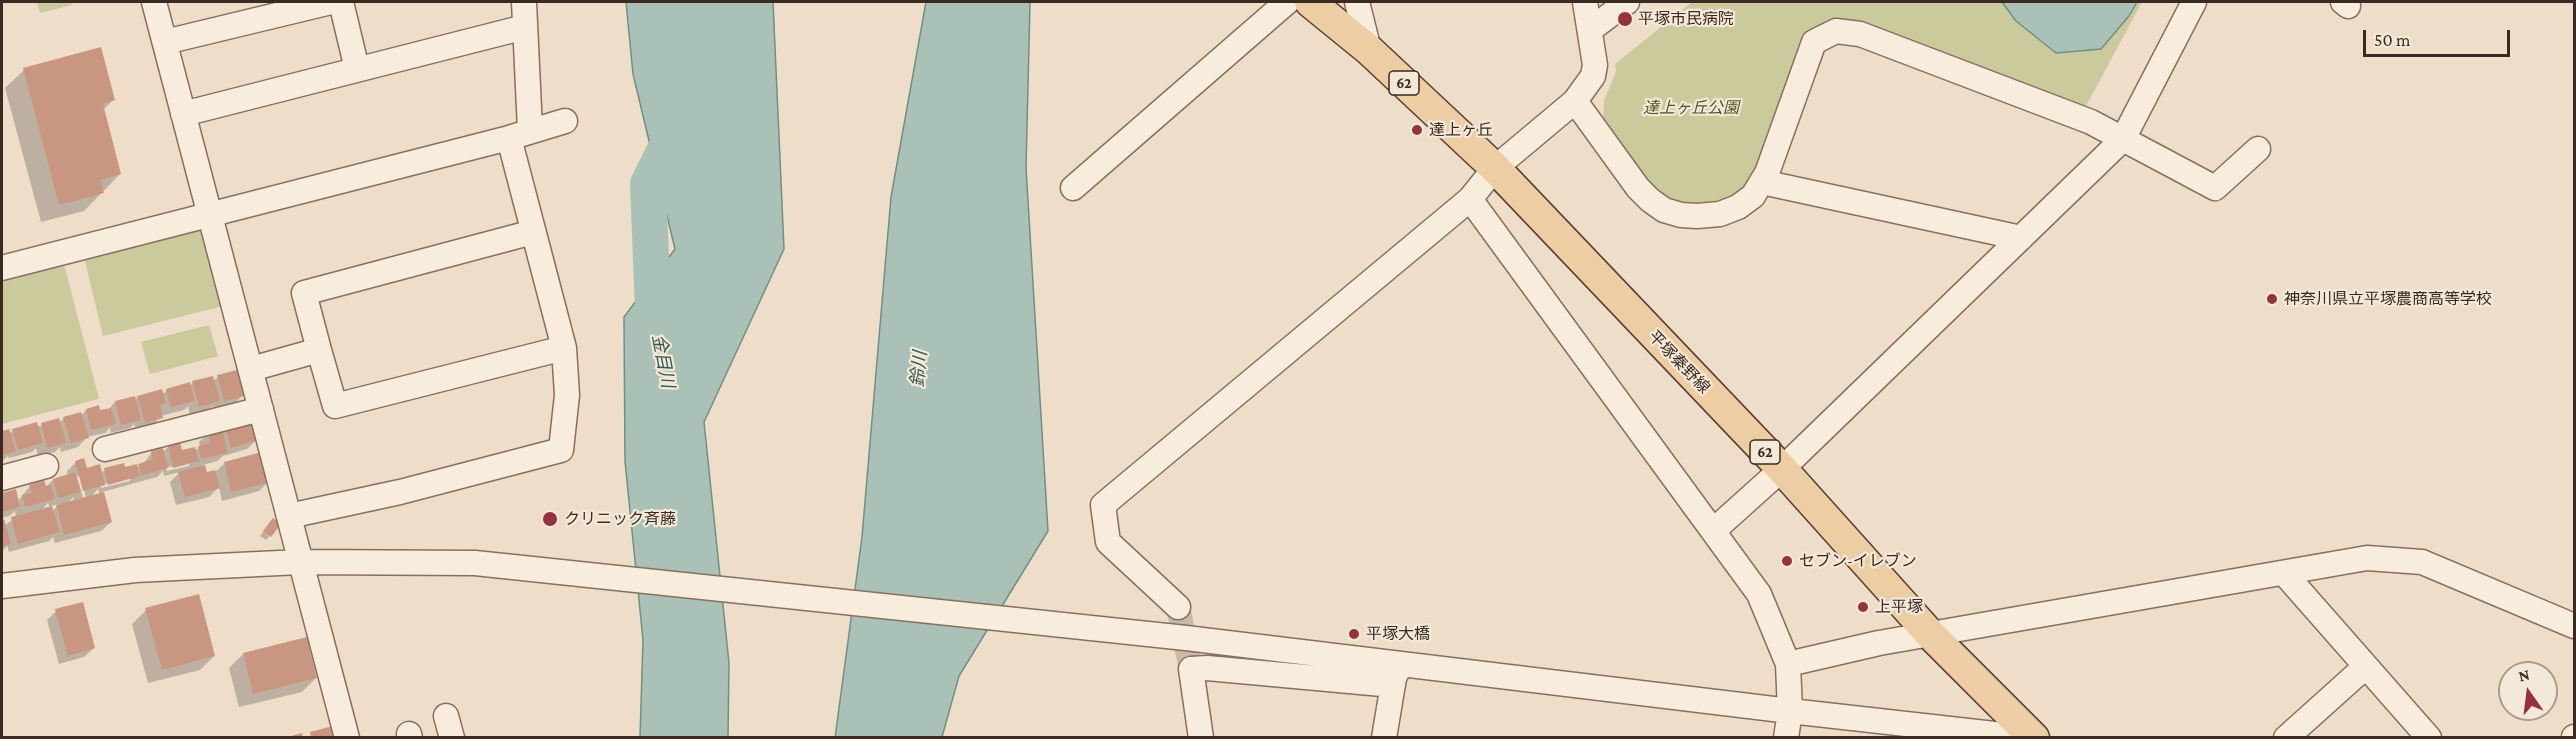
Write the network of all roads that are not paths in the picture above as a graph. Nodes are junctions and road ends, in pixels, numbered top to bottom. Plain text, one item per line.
1 (154, 2) edge
2 (331, 2) edge
3 (341, 2) edge
4 (524, 2) edge
5 (1287, 2) edge
6 (1310, 2) edge
7 (1356, 2) edge
8 (1586, 2) edge
9 (1627, 2) edge
10 (2194, 2) edge
11 (525, 27) junction
12 (1590, 30) junction
13 (165, 42) junction
14 (1369, 50) junction
15 (357, 69) junction
16 (1575, 101) junction
17 (183, 114) junction
18 (565, 121) dead end
19 (520, 134) junction
20 (2123, 139) junction
21 (2258, 149) dead end
22 (1495, 168) junction
23 (1762, 182) junction
24 (1073, 188) dead end
25 (1470, 199) junction
26 (210, 214) junction
27 (533, 232) junction
28 (2021, 238) junction
29 (2, 268) edge
30 (564, 348) junction
31 (319, 350) junction
32 (251, 369) junction
33 (261, 409) junction
34 (105, 449) dead end
35 (46, 466) dead end
36 (1782, 469) junction
37 (2, 478) edge
38 (289, 516) junction
39 (1713, 531) junction
40 (300, 562) junction
41 (2284, 573) junction
42 (2, 586) edge
43 (1178, 607) tunnel mouth
44 (2574, 626) edge
45 (1930, 634) junction
46 (1788, 664) junction
47 (2365, 667) junction
48 (1397, 674) junction
49 (1790, 711) junction
50 (1943, 732) edge
51 (347, 738) edge
52 (1201, 738) edge
53 (1384, 738) edge
54 (1786, 738) edge
55 (2032, 738) edge
56 (2286, 738) edge
57 (2429, 738) edge

1 - 13 street
2 - 13 street
3 - 15 street
4 - 11 street
5 - 24 street
6 - 14 main road, 平塚秦野線 / 62
7 - 14 street
8 - 12 street
9 - 12 street
10 - 20 street
11 - 15 street
11 - 19 street
12 - 16 street
13 - 17 street
14 - 22 main road, 平塚秦野線 / 62
15 - 17 street
16 - 22 street
16 - 23 street
17 - 26 street
18 - 19 street
19 - 26 street
19 - 27 street
20 - 21 street
20 - 23 street
20 - 28 street
22 - 25 street
22 - 36 main road, 平塚秦野線 / 62
23 - 28 street
25 - 39 street
25 - 43 street
26 - 29 street
26 - 32 street
27 - 30 street
27 - 31 street
28 - 36 street
30 - 31 street
30 - 38 street
31 - 32 street
32 - 33 street
33 - 34 street
33 - 38 street
35 - 37 street
36 - 39 street
36 - 45 main road, 平塚秦野線 / 62
38 - 40 street
39 - 46 street
40 - 42 street
40 - 48 street
40 - 51 street
41 - 44 street
41 - 45 street
41 - 47 street
45 - 46 street
45 - 55 main road, 平塚秦野線 / 62
46 - 49 street
47 - 56 street
47 - 57 street
48 - 49 street
48 - 52 street
48 - 53 street
49 - 50 street
49 - 54 street
50 - 55 street

